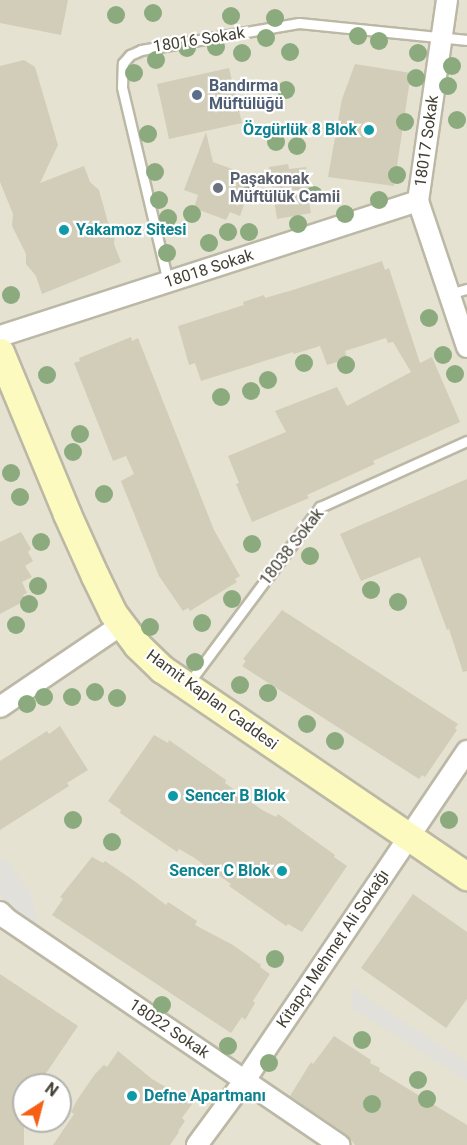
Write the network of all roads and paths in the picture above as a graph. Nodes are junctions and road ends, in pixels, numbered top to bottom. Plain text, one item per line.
1 (447, 0) edge
2 (441, 38) junction
3 (467, 40) edge
4 (418, 201) junction
5 (168, 282) junction
6 (458, 292) edge
7 (0, 336) edge
8 (467, 346) edge
9 (0, 352) edge
10 (467, 441) edge
11 (121, 625) junction
12 (187, 686) junction
13 (0, 707) edge
14 (467, 751) edge
15 (408, 837) junction
16 (467, 876) edge
17 (0, 912) edge
18 (245, 1080) junction
19 (197, 1145) edge
20 (339, 1145) edge

1 - 2 street, 18017 Sokak
2 - 3 lane, 18016 Sokak
2 - 4 street, 18017 Sokak
2 - 5 lane, 18016 Sokak
4 - 5 street, 18018 Sokak
4 - 6 street, 18017 Sokak
5 - 7 street, 18018 Sokak
6 - 8 street, 18017 Sokak
9 - 11 main road, Hamit Kaplan Caddesi
10 - 12 lane, 18038 Sokak
11 - 12 main road, Hamit Kaplan Caddesi
11 - 13 street
12 - 15 main road, Hamit Kaplan Caddesi
14 - 15 street, Kitapçı Mehmet Ali Sokağı
15 - 16 main road, Hamit Kaplan Caddesi
15 - 18 street, Kitapçı Mehmet Ali Sokağı
17 - 18 street, 18022 Sokak
18 - 19 street, Kitapçı Mehmet Ali Sokağı
18 - 20 street, 18022 Sokak

